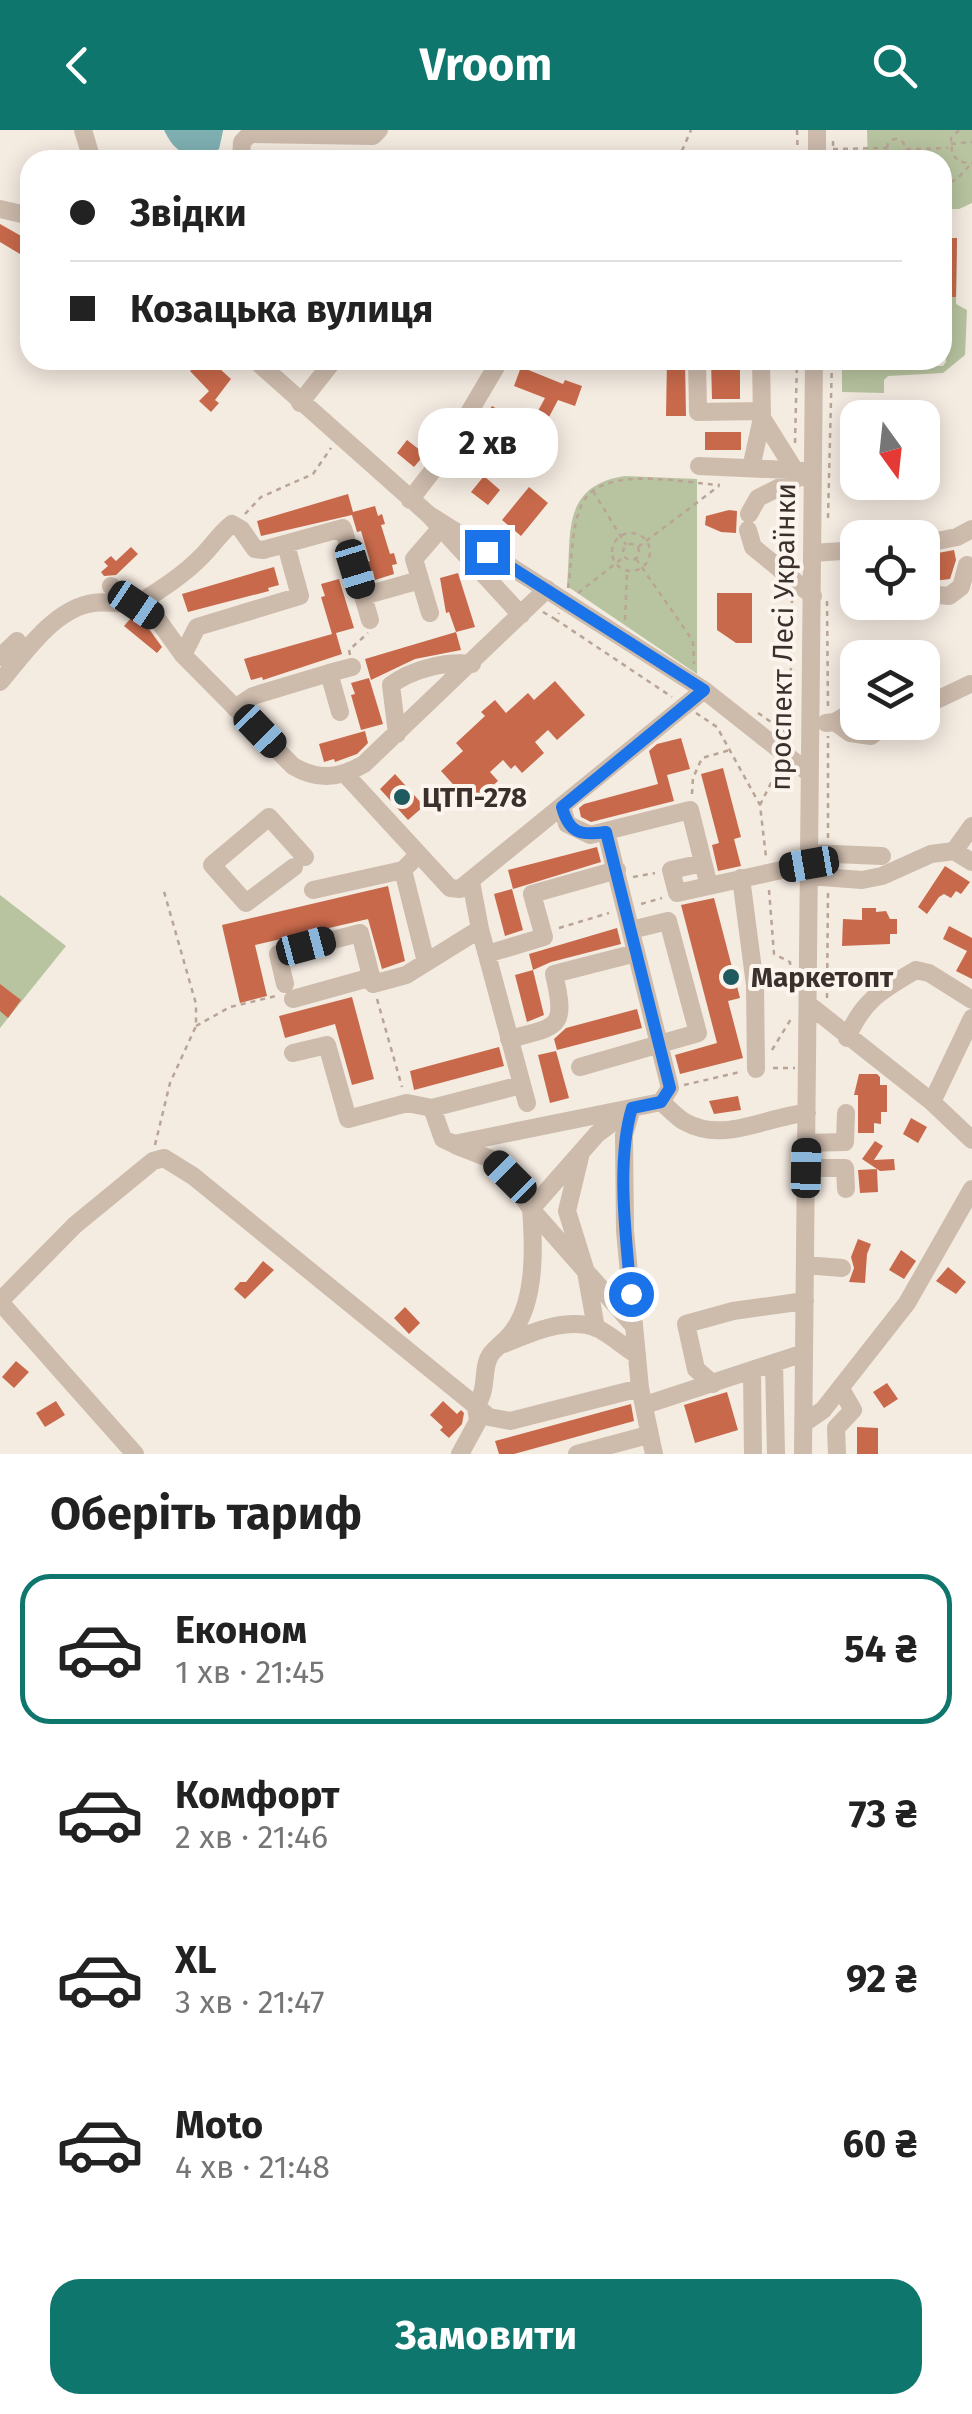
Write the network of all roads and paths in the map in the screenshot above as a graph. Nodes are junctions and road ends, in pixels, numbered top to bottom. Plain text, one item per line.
1 (379, 130) edge
2 (832, 130) edge
3 (959, 130) edge
4 (972, 142) edge
5 (950, 146) junction
6 (832, 148) joint
7 (888, 148) joint
8 (905, 149) joint
9 (241, 150) edge
10 (952, 150) edge
11 (952, 151) edge
12 (972, 163) edge
13 (952, 181) edge
14 (265, 370) edge
15 (326, 370) edge
16 (494, 370) edge
17 (697, 370) edge
18 (761, 370) edge
19 (813, 370) edge
20 (831, 370) edge
21 (300, 403) junction
22 (762, 415) junction
23 (336, 434) junction
24 (699, 466) dead end
25 (751, 468) junction
26 (803, 470) junction
27 (593, 490) junction
28 (410, 500) junction
29 (434, 522) junction
30 (232, 524) junction
31 (964, 533) edge
32 (620, 536) junction
33 (646, 541) junction
34 (626, 545) junction
35 (280, 546) junction
36 (638, 547) junction
37 (840, 551) edge
38 (820, 553) junction
39 (624, 557) junction
40 (636, 559) junction
41 (616, 563) junction
42 (970, 565) edge
43 (641, 568) junction
44 (627, 571) junction
45 (420, 580) junction
46 (111, 586) dead end
47 (547, 589) junction
48 (820, 593) junction
49 (940, 595) edge
50 (363, 596) junction
51 (136, 605) junction
52 (430, 613) dead end
53 (521, 615) junction
54 (370, 620) joint
55 (556, 620) dead end
56 (624, 621) dead end
57 (18, 641) dead end
58 (183, 654) junction
59 (0, 657) edge
60 (472, 664) junction
61 (352, 666) joint
62 (329, 673) junction
63 (685, 678) junction
64 (0, 682) edge
65 (970, 684) edge
66 (704, 690) junction
67 (940, 698) edge
68 (686, 706) junction
69 (236, 708) junction
70 (340, 712) dead end
71 (840, 716) edge
72 (824, 723) junction
73 (840, 729) edge
74 (397, 734) junction
75 (732, 750) junction
76 (809, 773) junction
77 (346, 775) junction
78 (562, 807) junction
79 (690, 810) junction
80 (972, 826) edge
81 (606, 832) junction
82 (954, 851) junction
83 (418, 855) junction
84 (882, 856) dead end
85 (300, 862) joint
86 (910, 862) junction
87 (972, 862) edge
88 (703, 863) junction
89 (816, 865) junction
90 (403, 870) junction
91 (671, 870) junction
92 (932, 870) dead end
93 (768, 871) junction
94 (618, 874) junction
95 (882, 876) junction
96 (741, 878) junction
97 (471, 882) junction
98 (901, 883) dead end
99 (710, 886) junction
100 (163, 888) dead end
101 (313, 890) dead end
102 (678, 893) junction
103 (626, 908) junction
104 (480, 929) junction
105 (630, 930) junction
106 (543, 932) junction
107 (636, 952) junction
108 (487, 954) junction
109 (426, 962) junction
110 (372, 981) junction
111 (289, 992) junction
112 (972, 1000) edge
113 (798, 1006) junction
114 (972, 1018) edge
115 (827, 1022) junction
116 (196, 1026) junction
117 (847, 1038) junction
118 (508, 1039) junction
119 (659, 1045) junction
120 (294, 1053) dead end
121 (580, 1067) dead end
122 (807, 1068) junction
123 (758, 1069) junction
124 (666, 1095) junction
125 (932, 1102) junction
126 (406, 1103) junction
127 (432, 1108) junction
128 (632, 1108) junction
129 (846, 1113) dead end
130 (807, 1114) junction
131 (972, 1140) edge
132 (806, 1143) junction
133 (454, 1144) junction
134 (581, 1152) junction
135 (153, 1161) junction
136 (806, 1168) junction
137 (846, 1190) dead end
138 (972, 1190) edge
139 (531, 1209) junction
140 (805, 1266) junction
141 (842, 1267) dead end
142 (586, 1272) junction
143 (805, 1301) junction
144 (0, 1302) edge
145 (634, 1326) junction
146 (596, 1328) junction
147 (502, 1345) junction
148 (804, 1353) junction
149 (636, 1355) junction
150 (774, 1363) junction
151 (752, 1370) junction
152 (712, 1384) junction
153 (841, 1389) junction
154 (643, 1396) junction
155 (476, 1406) junction
156 (804, 1422) junction
157 (648, 1434) junction
158 (135, 1454) edge
159 (460, 1454) edge
160 (577, 1454) edge
161 (654, 1454) edge
162 (753, 1454) edge
163 (776, 1454) edge
164 (804, 1454) edge
165 (836, 1454) edge

1 - 9 street
2 - 6 path
3 - 5 path
4 - 5 path
5 - 8 path
5 - 10 path
6 - 7 path
7 - 8 path
11 - 12 path
12 - 13 path
14 - 21 street
15 - 21 street
16 - 28 street
17 - 22 street
18 - 22 street
19 - 26 street, проспект Лесі Українки
20 - 38 path
21 - 23 street
22 - 25 street
22 - 26 street
23 - 28 street
23 - 30 path
24 - 25 street
25 - 26 street
26 - 38 street, проспект Лесі Українки
26 - 48 street
27 - 32 path
27 - 33 path
27 - 41 path
28 - 29 street
29 - 45 street
29 - 47 street
29 - 53 street
30 - 35 street
30 - 51 street
31 - 42 street
32 - 33 path
32 - 34 path
32 - 41 path
33 - 36 path
33 - 43 path
34 - 36 path
34 - 39 path
35 - 50 street
35 - 58 street
36 - 40 path
37 - 38 street
38 - 48 street, проспект Лесі Українки
39 - 40 path
39 - 41 path
40 - 43 path
41 - 44 path
42 - 49 street
43 - 44 path
43 - 63 path
44 - 56 path
45 - 50 street
45 - 52 street
46 - 51 street
47 - 53 street
47 - 63 street
48 - 72 street, проспект Лесі Українки
48 - 72 path
50 - 54 street
51 - 58 street
51 - 64 street
53 - 60 street
54 - 61 path
55 - 68 path
57 - 59 street
58 - 69 street
60 - 74 street
60 - 74 street
61 - 62 street
62 - 69 street
62 - 70 street
63 - 66 street
65 - 67 street
66 - 68 street
66 - 76 street
68 - 75 path
68 - 78 street
69 - 77 street
71 - 72 street
72 - 73 street
72 - 76 street, проспект Лесі Українки
72 - 89 path
74 - 77 street
75 - 79 path
75 - 93 path
76 - 89 street, проспект Лесі Українки
77 - 83 street
78 - 81 street
78 - 97 street
79 - 81 street
79 - 88 street
80 - 82 street
81 - 94 street
82 - 86 street
82 - 87 street
83 - 90 street
83 - 97 street
84 - 89 street
85 - 85 street
86 - 92 street
86 - 95 street
88 - 91 street
88 - 99 street
89 - 93 street
89 - 95 street
89 - 113 street, проспект Лесі Українки
89 - 115 path
90 - 101 street
90 - 109 street
91 - 94 path
91 - 102 street
93 - 96 street
93 - 113 path
94 - 103 street
94 - 106 street
95 - 98 street
96 - 99 street
96 - 123 street
97 - 104 street
99 - 102 street
100 - 116 path
102 - 103 path
103 - 105 street
103 - 106 path
104 - 108 street
104 - 109 street
105 - 107 street
105 - 119 street
106 - 108 street
107 - 118 street
107 - 119 street
108 - 118 street
109 - 110 street
110 - 111 street
110 - 111 street
110 - 126 path
111 - 116 path
112 - 117 street
113 - 115 street
113 - 122 street, проспект Лесі Українки
113 - 123 path
114 - 125 street
115 - 117 street
116 - 135 path
117 - 125 street
118 - 127 street
119 - 121 street
119 - 124 street
120 - 126 street
122 - 123 path
122 - 130 street, проспект Лесі Українки
123 - 124 path
124 - 128 street
124 - 130 street
125 - 131 street
126 - 127 street
127 - 133 street
128 - 133 street
128 - 134 street
128 - 145 street
129 - 132 street
130 - 132 street, проспект Лесі Українки
132 - 136 street, проспект Лесі Українки
133 - 139 street
134 - 139 street
134 - 142 street
135 - 144 street
135 - 155 street
136 - 137 street
136 - 140 street, проспект Лесі Українки
138 - 153 street
139 - 142 street
139 - 147 street
140 - 141 street
140 - 143 street, проспект Лесі Українки
142 - 145 street
142 - 146 street
143 - 148 street, проспект Лесі Українки
143 - 152 street
144 - 158 street
145 - 149 street
146 - 147 street
146 - 149 street
147 - 155 street
148 - 150 street
148 - 156 street, проспект Лесі Українки
149 - 154 street
150 - 151 street
150 - 163 street
151 - 152 street
151 - 162 street
152 - 154 street
153 - 156 street
153 - 165 street
154 - 155 street
154 - 157 street
155 - 159 street
156 - 164 street, проспект Лесі Українки
157 - 160 street
157 - 161 street

